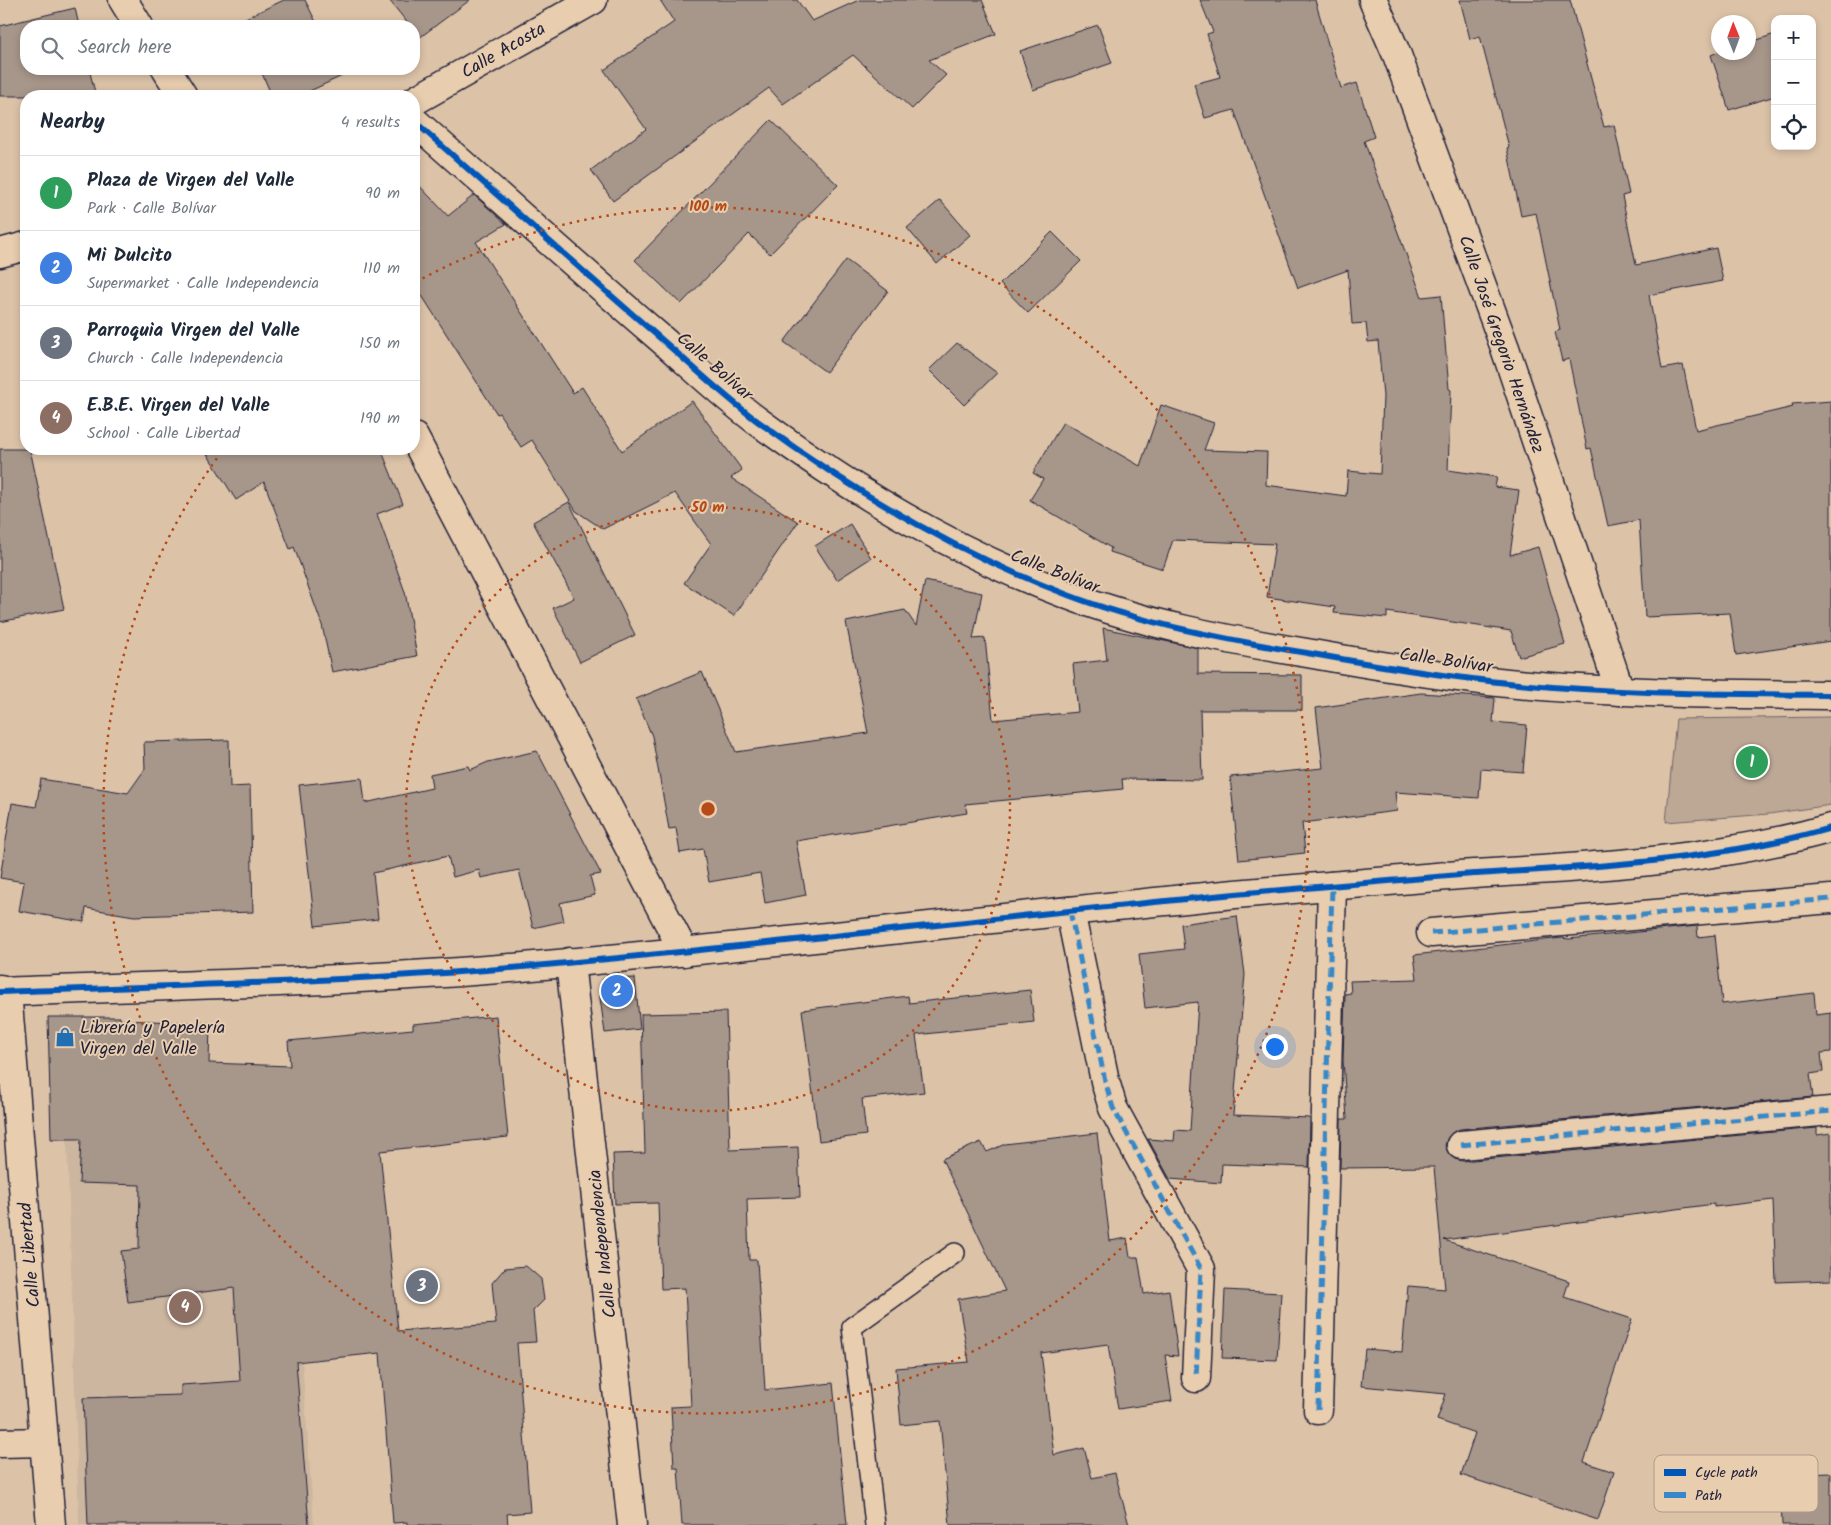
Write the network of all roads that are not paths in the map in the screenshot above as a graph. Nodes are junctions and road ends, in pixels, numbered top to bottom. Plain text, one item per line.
1 (123, 0) edge
2 (593, 0) edge
3 (1373, 0) edge
4 (135, 20) edge
5 (170, 75) edge
6 (179, 90) edge
7 (420, 98) edge
8 (420, 126) edge
9 (20, 248) edge
10 (0, 253) edge
11 (420, 448) edge
12 (1620, 691) junction
13 (1831, 694) edge
14 (1831, 828) edge
15 (1332, 886) junction
16 (1831, 898) edge
17 (1070, 911) junction
18 (1431, 933) dead end
19 (684, 952) junction
20 (570, 962) junction
21 (2, 991) edge
22 (1831, 1111) edge
23 (1461, 1145) dead end
24 (955, 1253) dead end
25 (1196, 1378) dead end
26 (1318, 1410) dead end
27 (44, 1442) junction
28 (0, 1443) edge
29 (51, 1525) edge
30 (632, 1525) edge
31 (875, 1525) edge

1 - 4 street
2 - 7 street, Calle Acosta
3 - 12 street, Calle José Gregorio Hernández
5 - 6 street
8 - 12 street, Calle Bolívar
9 - 10 street
11 - 19 street
12 - 13 street, Calle Bolívar
14 - 15 street
15 - 17 street
15 - 26 street
16 - 18 street
17 - 19 street
17 - 25 street
19 - 20 street
20 - 21 street
20 - 30 street, Calle Independencia
21 - 27 street, Calle Libertad
22 - 23 street
24 - 31 lane
27 - 28 street
27 - 29 street, Calle Libertad

